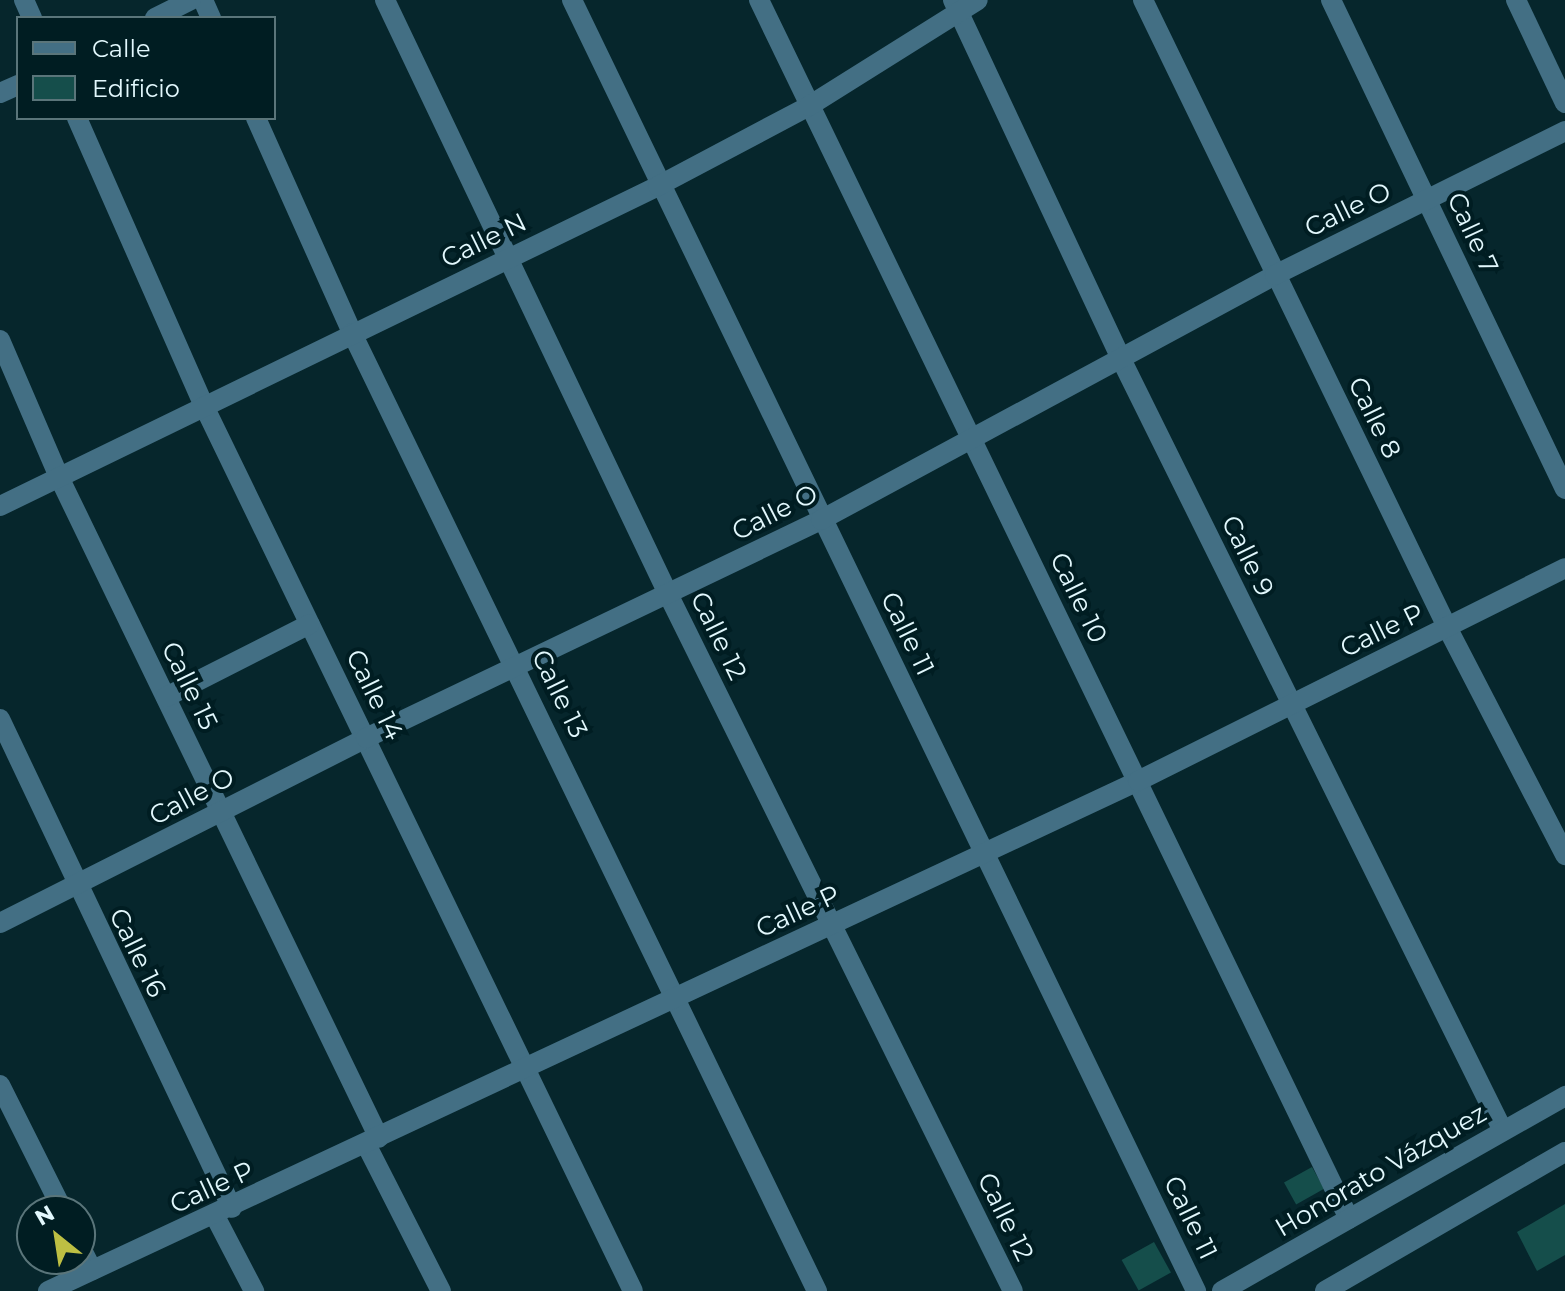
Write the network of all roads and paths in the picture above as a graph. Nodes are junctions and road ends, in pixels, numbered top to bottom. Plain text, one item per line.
1 (191, 0) edge
2 (385, 0) edge
3 (572, 0) edge
4 (759, 0) edge
5 (978, 0) edge
6 (1143, 0) edge
7 (1331, 0) edge
8 (1516, 0) edge
9 (956, 5) edge
10 (159, 16) edge
11 (1565, 103) edge
12 (809, 106) junction
13 (78, 120) edge
14 (257, 120) edge
15 (1565, 131) edge
16 (658, 186) junction
17 (1427, 200) junction
18 (507, 259) junction
19 (1275, 275) junction
20 (352, 333) junction
21 (0, 340) edge
22 (1122, 361) junction
23 (204, 406) junction
24 (973, 439) junction
25 (59, 477) junction
26 (1565, 489) edge
27 (0, 506) edge
28 (821, 520) junction
29 (1565, 568) edge
30 (669, 596) junction
31 (310, 624) junction
32 (1447, 627) junction
33 (517, 666) junction
34 (166, 697) junction
35 (1291, 703) junction
36 (0, 719) edge
37 (366, 738) junction
38 (1138, 781) junction
39 (221, 810) junction
40 (985, 853) junction
41 (1565, 855) edge
42 (77, 888) junction
43 (0, 923) edge
44 (832, 925) junction
45 (676, 999) junction
46 (523, 1071) junction
47 (0, 1085) edge
48 (1565, 1096) edge
49 (1503, 1131) junction
50 (373, 1141) junction
51 (1565, 1152) edge
52 (55, 1195) edge
53 (224, 1212) junction
54 (1349, 1219) junction
55 (96, 1268) edge
56 (83, 1275) edge
57 (1348, 1286) edge
58 (56, 1289) edge
59 (254, 1291) edge
60 (441, 1291) edge
61 (633, 1291) edge
62 (817, 1291) edge
63 (1013, 1291) edge
64 (1196, 1291) edge
65 (1222, 1291) edge
66 (1325, 1291) edge

1 - 10 street
2 - 18 street, Calle 12
3 - 16 street, Calle 11
4 - 12 street, Calle 10
5 - 9 street, Calle N
6 - 19 street, Calle 8
7 - 17 street, Calle 7
8 - 11 street
9 - 12 street, Calle N
9 - 22 street, Calle 9
12 - 16 street, Calle N
12 - 24 street, Calle 10
13 - 23 street, Calle 14
14 - 20 street, Calle 13
15 - 17 street, Calle O
16 - 18 street, Calle N
16 - 28 street, Calle 11
17 - 19 street, Calle O
17 - 26 street, Calle 7
18 - 20 street, Calle N
18 - 30 street, Calle 12
19 - 22 street, Calle O
19 - 32 street, Calle 8
20 - 23 street, Calle N
20 - 33 street, Calle 13
21 - 25 street, Calle 15
22 - 24 street, Calle O
22 - 35 street, Calle 9
23 - 25 street, Calle N
23 - 31 street, Calle 14
24 - 28 street, Calle O
24 - 38 street, Calle 10
25 - 27 street, Calle N
25 - 34 street, Calle 15
28 - 30 street, Calle O
28 - 40 street, Calle 11
29 - 32 street, Calle P
30 - 33 street, Calle O
30 - 44 street, Calle 12
31 - 34 street
31 - 37 street, Calle 14
32 - 35 street, Calle P
32 - 41 street, Calle 8
33 - 37 street, Calle O
33 - 45 street, Calle 13
34 - 39 street, Calle 15
35 - 38 street, Calle P
35 - 49 street, Calle 9
36 - 42 street, Calle 16
37 - 39 street, Calle O
37 - 46 street, Calle 14
38 - 40 street, Calle P
38 - 54 street, Calle 10
39 - 42 street, Calle O
39 - 50 street, Calle 15
40 - 44 street, Calle P
40 - 64 street, Calle 11
42 - 43 street, Calle O
42 - 53 street, Calle 16
44 - 45 street, Calle P
44 - 63 street, Calle 12
45 - 46 street, Calle P
45 - 62 street, Calle 13
46 - 50 street, Calle P
46 - 61 street, Calle 14
47 - 52 street
48 - 49 street, Honorato Vázquez
49 - 54 street, Honorato Vázquez
50 - 53 street, Calle P
50 - 60 street, Calle 15
51 - 57 street
53 - 55 street, Calle P
53 - 59 street, Calle 16
54 - 65 street, Honorato Vázquez
56 - 58 street, Calle P
57 - 66 street

